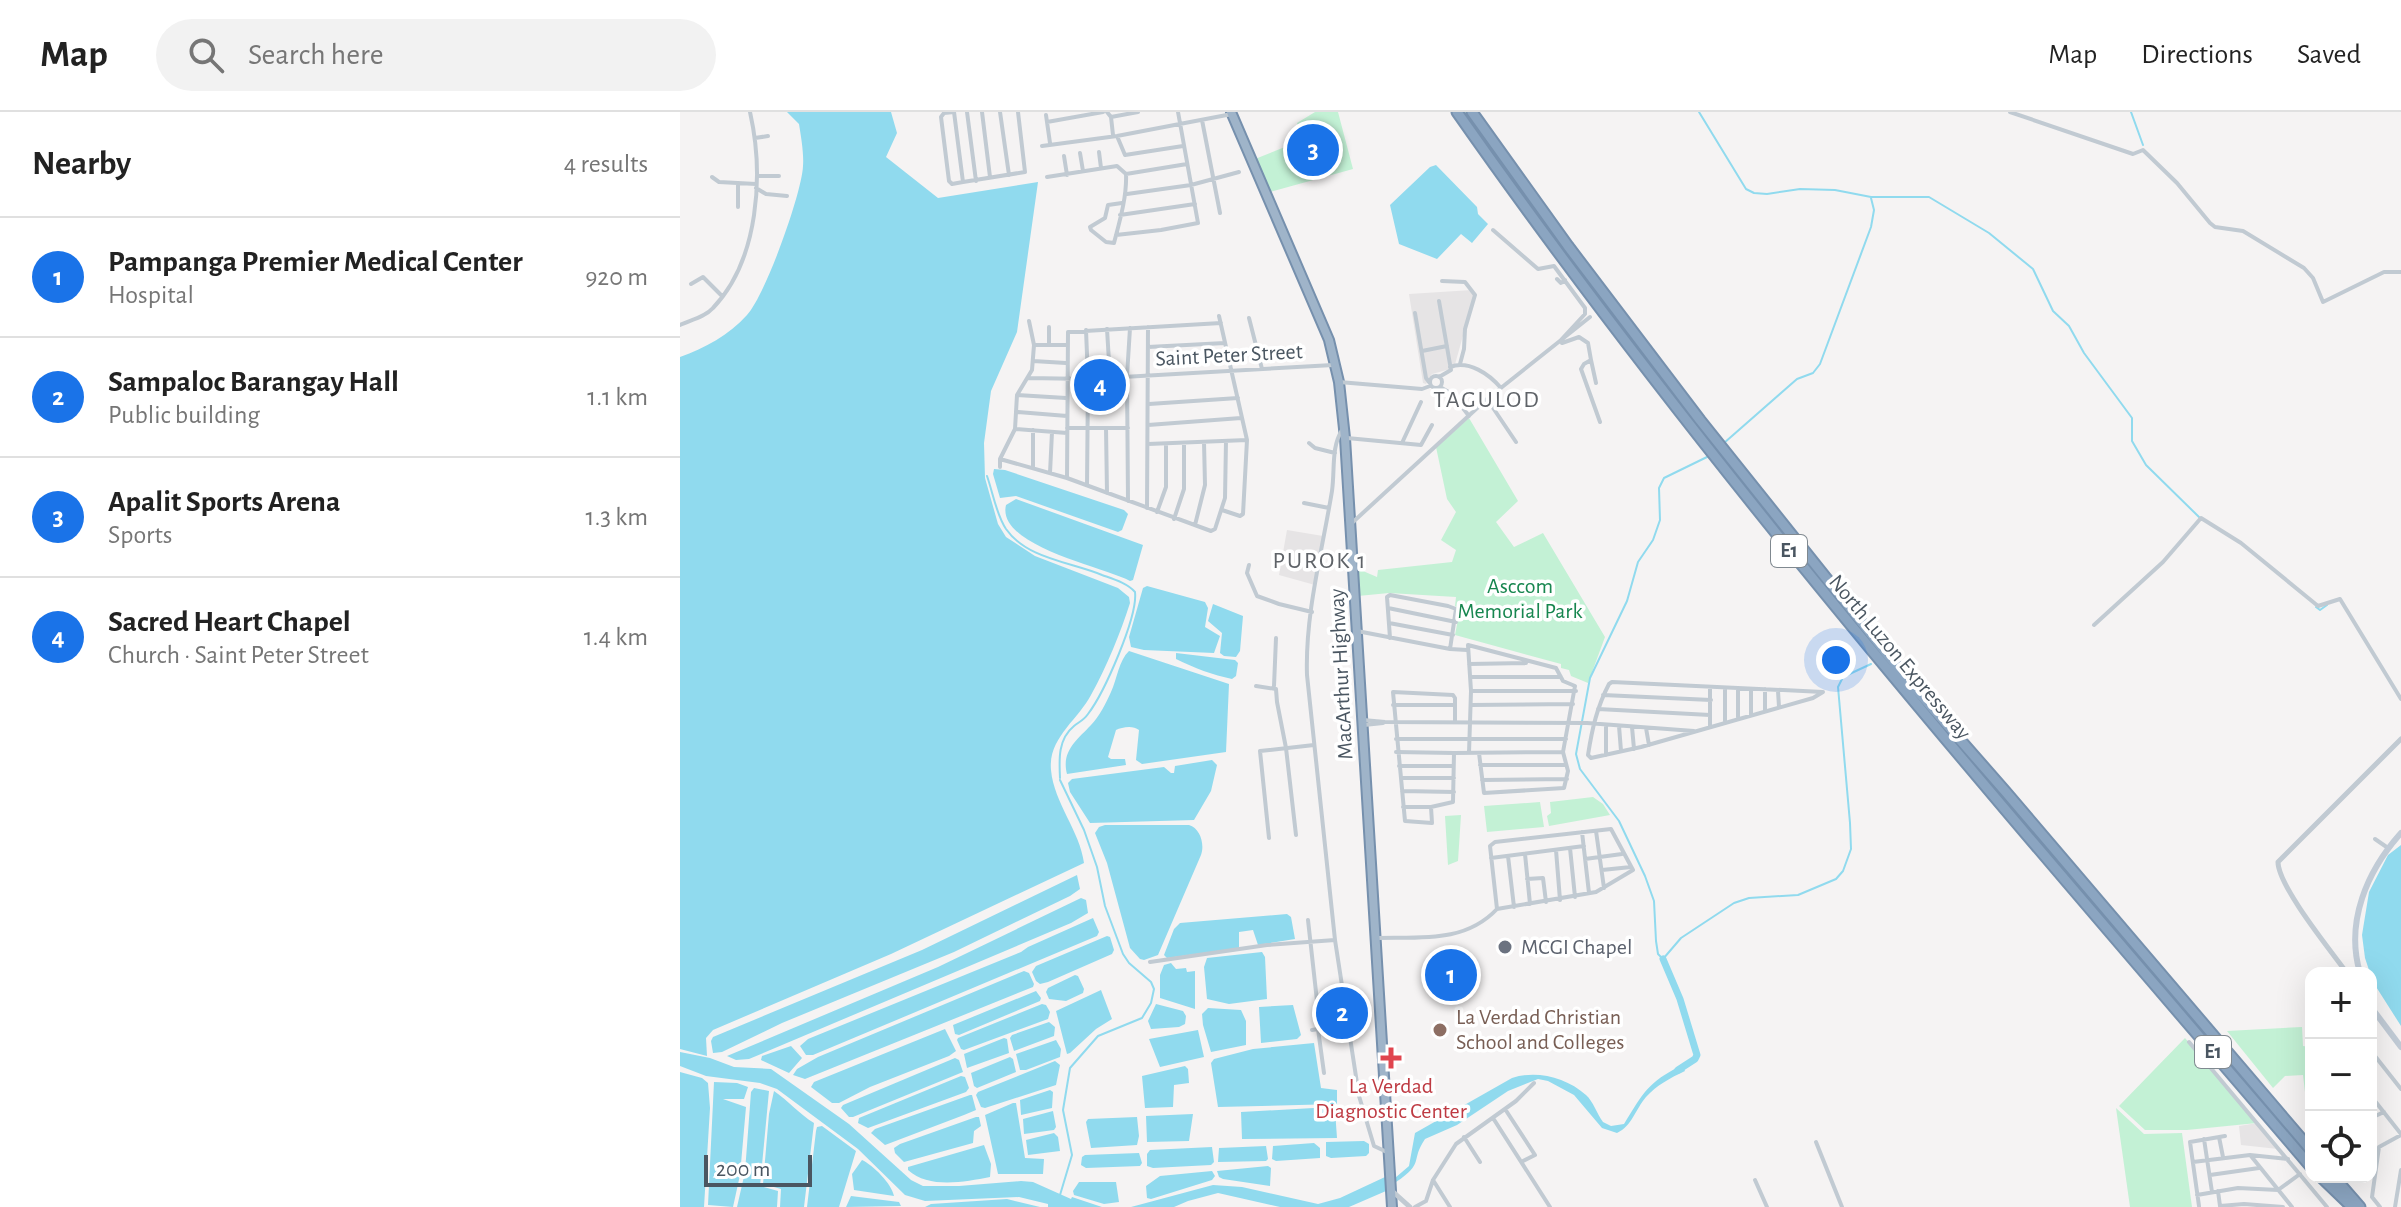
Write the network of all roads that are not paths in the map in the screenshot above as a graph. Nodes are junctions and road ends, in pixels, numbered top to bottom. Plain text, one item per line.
1 (750, 112) edge
2 (954, 112) edge
3 (967, 112) edge
4 (982, 112) edge
5 (1000, 112) edge
6 (1018, 112) edge
7 (1138, 112) edge
8 (1178, 112) edge
9 (1457, 112) edge
10 (1472, 112) edge
11 (2010, 112) edge
12 (1232, 113) edge
13 (1107, 114) edge
14 (1202, 120) junction
15 (1180, 124) junction
16 (1115, 135) junction
17 (768, 136) dead end
18 (755, 138) junction
19 (1050, 143) junction
20 (1042, 146) dead end
21 (1183, 146) junction
22 (1099, 152) dead end
23 (1080, 153) dead end
24 (1064, 156) dead end
25 (1187, 164) junction
26 (1101, 168) junction
27 (1083, 171) junction
28 (1239, 172) dead end
29 (1126, 174) junction
30 (1009, 175) junction
31 (1067, 175) junction
32 (757, 176) junction
33 (779, 176) dead end
34 (712, 177) dead end
35 (1047, 177) dead end
36 (990, 178) junction
37 (1213, 179) junction
38 (976, 181) junction
39 (963, 182) junction
40 (738, 183) junction
41 (1191, 185) junction
42 (756, 186) junction
43 (1127, 194) junction
44 (787, 196) dead end
45 (1122, 203) junction
46 (1195, 204) junction
47 (738, 207) dead end
48 (1220, 213) dead end
49 (1120, 215) junction
50 (1493, 230) dead end
51 (1116, 235) junction
52 (2401, 272) edge
53 (1557, 279) dead end
54 (1565, 280) junction
55 (1442, 281) dead end
56 (691, 284) dead end
57 (722, 296) junction
58 (1439, 301) dead end
59 (1415, 313) dead end
60 (1219, 316) dead end
61 (1590, 317) dead end
62 (1249, 318) dead end
63 (1029, 321) dead end
64 (1221, 323) junction
65 (680, 325) edge
66 (1049, 327) dead end
67 (1148, 327) junction
68 (1130, 328) junction
69 (1107, 329) junction
70 (1086, 330) junction
71 (1225, 343) junction
72 (1560, 343) junction
73 (1049, 344) junction
74 (1034, 345) junction
75 (1067, 345) junction
76 (1447, 346) junction
77 (1148, 347) junction
78 (1422, 351) junction
79 (1591, 360) junction
80 (1033, 361) junction
81 (1066, 363) junction
82 (1460, 364) junction
83 (1335, 365) junction
84 (1450, 367) junction
85 (1262, 369) junction
86 (1231, 370) junction
87 (1149, 375) junction
88 (1127, 376) junction
89 (1439, 377) junction
90 (1028, 378) junction
91 (1110, 378) junction
92 (1088, 379) junction
93 (1066, 380) junction
94 (1339, 382) junction
95 (1596, 383) dead end
96 (1430, 384) junction
97 (1440, 387) junction
98 (1501, 388) junction
99 (1017, 395) junction
100 (1067, 398) junction
101 (1238, 398) junction
102 (1487, 399) junction
103 (1421, 402) dead end
104 (1149, 404) junction
105 (1018, 412) junction
106 (1067, 416) junction
107 (1469, 416) junction
108 (1242, 418) junction
109 (1600, 422) dead end
110 (1148, 425) junction
111 (1432, 425) dead end
112 (1086, 428) junction
113 (1106, 428) junction
114 (1128, 428) junction
115 (1015, 429) junction
116 (1033, 430) junction
117 (1067, 430) junction
118 (1052, 432) junction
119 (1344, 433) junction
120 (1247, 440) junction
121 (1226, 441) junction
122 (1204, 442) junction
123 (1516, 442) dead end
124 (1184, 443) junction
125 (1309, 443) dead end
126 (1402, 443) junction
127 (1148, 444) junction
128 (1166, 444) junction
129 (1335, 453) junction
130 (1000, 459) junction
131 (1000, 467) dead end
132 (1033, 468) junction
133 (1050, 473) junction
134 (1067, 478) junction
135 (1087, 485) junction
136 (1107, 493) junction
137 (1128, 501) junction
138 (1304, 503) dead end
139 (1147, 508) junction
140 (1329, 508) junction
141 (1222, 510) junction
142 (1157, 512) junction
143 (1174, 519) junction
144 (1195, 525) junction
145 (1348, 526) junction
146 (1249, 565) dead end
147 (1388, 608) junction
148 (1312, 612) junction
149 (1456, 622) junction
150 (1389, 623) junction
151 (2094, 625) dead end
152 (1357, 631) junction
153 (1453, 635) junction
154 (1276, 638) dead end
155 (1390, 638) junction
156 (1450, 649) junction
157 (1467, 650) junction
158 (1533, 663) junction
159 (1469, 664) junction
160 (1470, 677) junction
161 (1561, 677) junction
162 (1256, 686) dead end
163 (1274, 686) junction
164 (1710, 687) junction
165 (1725, 688) junction
166 (1738, 688) junction
167 (1751, 689) junction
168 (1765, 689) junction
169 (1471, 691) junction
170 (1576, 691) junction
171 (1778, 691) junction
172 (1603, 695) junction
173 (2401, 699) edge
174 (1711, 700) junction
175 (1573, 704) junction
176 (1393, 705) junction
177 (1455, 705) junction
178 (1471, 705) junction
179 (1779, 707) junction
180 (1598, 709) junction
181 (1765, 710) junction
182 (1710, 715) junction
183 (1751, 715) junction
184 (1738, 718) junction
185 (1455, 721) junction
186 (1362, 722) junction
187 (1394, 722) junction
188 (1471, 722) junction
189 (1725, 722) junction
190 (1570, 723) junction
191 (1590, 724) junction
192 (1606, 726) junction
193 (1619, 726) junction
194 (1710, 726) junction
195 (1632, 727) junction
196 (1646, 728) junction
197 (1660, 729) junction
198 (1696, 731) junction
199 (1395, 739) junction
200 (1470, 739) junction
201 (1566, 739) junction
202 (2401, 739) edge
203 (1661, 742) junction
204 (1314, 745) junction
205 (1649, 745) junction
206 (1286, 748) junction
207 (1634, 749) junction
208 (1621, 751) junction
209 (1396, 752) junction
210 (1563, 752) junction
211 (1454, 753) junction
212 (1469, 753) junction
213 (1479, 753) junction
214 (1606, 755) junction
215 (1480, 765) junction
216 (1565, 765) junction
217 (1399, 766) junction
218 (1454, 766) junction
219 (1401, 778) junction
220 (1454, 778) junction
221 (1567, 779) junction
222 (1481, 780) junction
223 (1402, 791) junction
224 (1454, 792) junction
225 (1403, 807) junction
226 (1431, 807) junction
227 (1596, 831) junction
228 (1582, 832) junction
229 (2401, 833) edge
230 (1296, 835) dead end
231 (1540, 837) junction
232 (1269, 838) dead end
233 (2375, 839) dead end
234 (1584, 846) junction
235 (1570, 848) junction
236 (2388, 848) junction
237 (1556, 850) junction
238 (1541, 851) junction
239 (1525, 854) junction
240 (1623, 854) junction
241 (1508, 856) junction
242 (1599, 857) junction
243 (1491, 858) junction
244 (1585, 859) junction
245 (1631, 867) junction
246 (1601, 871) junction
247 (1527, 879) junction
248 (1604, 888) junction
249 (1589, 893) junction
250 (1575, 897) junction
251 (1560, 900) junction
252 (1546, 902) junction
253 (1530, 904) junction
254 (1514, 907) junction
255 (1497, 909) junction
256 (1308, 920) dead end
257 (1376, 938) junction
258 (1335, 940) junction
259 (1310, 942) junction
260 (1150, 962) dead end
261 (2343, 967) edge
262 (2359, 967) edge
263 (1318, 1010) dead end
264 (2377, 1015) edge
265 (1348, 1024) junction
266 (2189, 1042) dead end
267 (2401, 1047) edge
268 (2377, 1059) edge
269 (1324, 1073) dead end
270 (1534, 1083) dead end
271 (2401, 1089) edge
272 (2377, 1103) edge
273 (1505, 1109) junction
274 (2384, 1112) junction
275 (2377, 1115) edge
276 (1493, 1118) junction
277 (2401, 1134) edge
278 (1464, 1137) junction
279 (2204, 1139) junction
280 (1816, 1142) dead end
281 (2305, 1143) edge
282 (2379, 1147) joint
283 (1389, 1153) junction
284 (2250, 1155) junction
285 (2223, 1157) junction
286 (2288, 1159) junction
287 (2208, 1160) junction
288 (2305, 1160) edge
289 (1523, 1161) junction
290 (1480, 1162) dead end
291 (2193, 1162) junction
292 (2260, 1168) junction
293 (2401, 1170) edge
294 (2300, 1174) junction
295 (2210, 1175) junction
296 (1433, 1180) junction
297 (1755, 1180) dead end
298 (2327, 1183) edge
299 (2339, 1183) edge
300 (1391, 1185) junction
301 (2278, 1190) junction
302 (2215, 1192) junction
303 (2197, 1195) junction
304 (2199, 1206) edge
305 (1392, 1207) edge
306 (1412, 1207) edge
307 (1450, 1207) edge
308 (1550, 1207) edge
309 (1767, 1207) edge
310 (1842, 1207) edge
311 (2283, 1207) edge
312 (2292, 1207) edge
313 (2327, 1207) edge
314 (2352, 1207) edge
315 (2360, 1207) edge
316 (2380, 1207) edge
317 (2395, 1207) edge

1 - 18 street
2 - 39 street
2 - 39 street
3 - 38 street
4 - 36 street
5 - 30 street
6 - 30 street
7 - 13 street
8 - 15 street
9 - 288 highway, North Luzon Expressway / E1
10 - 281 highway, North Luzon Expressway / E1
11 - 52 street
12 - 14 street
12 - 83 highway, MacArthur Highway
13 - 16 street
13 - 19 street
14 - 15 street
14 - 37 street
15 - 16 street
15 - 21 street
16 - 19 street
16 - 21 street
17 - 18 street
18 - 32 street
19 - 20 street
21 - 25 street
22 - 26 street
23 - 27 street
24 - 31 street
25 - 29 street
25 - 41 street
26 - 27 street
26 - 29 street
27 - 31 street
28 - 37 street
29 - 43 street
30 - 36 street
31 - 35 street
32 - 33 street
32 - 42 street
34 - 40 street
36 - 38 street
37 - 41 street
37 - 48 street
38 - 39 street
40 - 42 street
40 - 47 street
41 - 43 street
41 - 46 street
42 - 44 street
42 - 57 street
43 - 45 street
45 - 49 street
45 - 51 street
46 - 49 street
46 - 51 street
49 - 51 street
50 - 54 street
53 - 54 street
54 - 72 street
55 - 82 street
56 - 57 street
57 - 65 street
58 - 76 street
59 - 78 street
60 - 64 street
61 - 72 street
62 - 85 street
63 - 74 street
64 - 67 street
64 - 71 street
66 - 73 street
67 - 68 street
67 - 77 street
68 - 69 street
68 - 88 street
69 - 70 street
69 - 91 street
70 - 75 street
70 - 92 street
71 - 77 street
71 - 86 street
72 - 79 street
72 - 98 street
73 - 74 street
73 - 75 street
74 - 80 street
75 - 81 street
76 - 78 street
76 - 84 street
77 - 87 street
78 - 96 street
79 - 95 street
79 - 109 street
80 - 81 street
80 - 90 street
81 - 93 street
82 - 84 street
82 - 98 street
83 - 85 street, Saint Peter Street
83 - 94 highway, MacArthur Highway
84 - 89 street
85 - 86 street, Saint Peter Street
86 - 87 street, Saint Peter Street
86 - 101 street
87 - 88 street, Saint Peter Street
87 - 104 street
88 - 91 street, Saint Peter Street
88 - 114 street
89 - 96 street
89 - 97 street
90 - 93 street, Saint Peter Street
90 - 99 street
91 - 92 street, Saint Peter Street
92 - 93 street, Saint Peter Street
92 - 112 street
93 - 100 street
94 - 96 street
94 - 119 highway, MacArthur Highway
96 - 97 street
97 - 107 street
98 - 102 street
99 - 100 street
99 - 105 street
100 - 106 street
101 - 104 street
101 - 108 street
102 - 107 street
102 - 123 street
103 - 126 street
104 - 110 street
105 - 106 street
105 - 115 street
106 - 117 street
107 - 145 street
108 - 110 street
108 - 120 street
110 - 127 street
111 - 126 street
112 - 113 street
112 - 117 street
112 - 135 street
113 - 114 street
113 - 136 street
114 - 137 street
115 - 116 street
115 - 130 street
116 - 118 street
116 - 132 street
117 - 118 street
117 - 134 street
118 - 133 street
119 - 126 street
119 - 129 street
119 - 145 highway, MacArthur Highway
120 - 121 street
120 - 141 street
121 - 122 street
121 - 141 street
122 - 124 street
122 - 144 street
124 - 128 street
124 - 143 street
125 - 129 street
127 - 128 street
127 - 139 street
128 - 142 street
129 - 140 street
130 - 131 street
130 - 132 street
132 - 133 street
133 - 134 street
134 - 135 street
135 - 136 street
136 - 137 street
137 - 139 street
138 - 140 street
139 - 142 street
140 - 148 street
141 - 144 street
142 - 143 street
143 - 144 street
145 - 152 highway, MacArthur Highway
146 - 148 street
147 - 149 street
147 - 149 street
147 - 150 street
148 - 204 street
149 - 153 street
150 - 153 street
150 - 155 street
151 - 173 street
152 - 155 street
152 - 186 highway, MacArthur Highway
153 - 156 street
154 - 163 street
155 - 156 street
156 - 157 street
157 - 158 street
157 - 159 street
158 - 159 street
158 - 161 street
159 - 160 street
160 - 161 street
160 - 169 street
161 - 170 street
162 - 163 street
163 - 206 street
164 - 165 street
164 - 172 street
164 - 174 street
165 - 166 street
165 - 189 street
166 - 167 street
166 - 184 street
167 - 168 street
167 - 183 street
168 - 171 street
168 - 181 street
169 - 170 street
169 - 178 street
170 - 175 street
171 - 179 street
171 - 179 street
172 - 174 street
172 - 180 street
174 - 182 street
175 - 178 street
175 - 190 street
176 - 177 street
176 - 177 street
176 - 187 street
177 - 185 street
178 - 188 street
179 - 181 street
180 - 182 street
180 - 191 street
181 - 183 street
182 - 194 street
183 - 184 street
184 - 189 street
185 - 187 street
185 - 188 street
186 - 187 street
186 - 257 highway, MacArthur Highway
187 - 199 street
188 - 190 street
188 - 200 street
189 - 194 street
190 - 191 street
190 - 201 street
191 - 192 street
191 - 214 street
192 - 193 street
192 - 214 street
193 - 195 street
193 - 208 street
194 - 198 street
195 - 196 street
195 - 207 street
196 - 197 street
196 - 205 street
197 - 198 street
197 - 203 street
198 - 203 street
199 - 200 street
199 - 209 street
200 - 201 street
200 - 212 street
201 - 210 street
202 - 261 street
203 - 205 street
204 - 206 street
204 - 258 street
205 - 207 street
206 - 230 street
206 - 232 street
207 - 208 street
208 - 214 street
209 - 211 street
209 - 217 street
210 - 213 street
210 - 216 street
211 - 212 street
211 - 218 street
212 - 213 street
213 - 215 street
215 - 216 street
215 - 222 street
216 - 221 street
217 - 218 street
217 - 219 street
218 - 220 street
219 - 220 street
219 - 223 street
220 - 224 street
221 - 222 street
221 - 222 street
223 - 224 street
223 - 225 street
224 - 226 street
225 - 226 street
225 - 226 street
227 - 228 street
227 - 240 street
227 - 242 street
228 - 231 street
228 - 234 street
229 - 236 main road
231 - 238 street
231 - 243 street
233 - 236 street
234 - 235 street
234 - 244 street
235 - 237 street
235 - 250 street
236 - 262 main road
237 - 238 street
237 - 251 street
238 - 239 street
239 - 241 street
239 - 247 street
240 - 242 street
240 - 245 street
241 - 243 street
241 - 254 street
242 - 244 street
242 - 246 street
243 - 255 street
244 - 249 street
245 - 246 street
245 - 248 street
246 - 248 street
247 - 252 street
247 - 253 street
248 - 249 street
249 - 250 street
250 - 251 street
251 - 252 street
252 - 253 street
253 - 254 street
254 - 255 street
255 - 257 street
256 - 259 street
257 - 283 highway, MacArthur Highway
258 - 259 street
258 - 265 street
259 - 260 street
259 - 263 street
264 - 267 main road
265 - 269 street
265 - 283 street
266 - 286 street
268 - 271 street
270 - 273 street
272 - 274 street
273 - 276 street
273 - 289 street
274 - 275 street
274 - 277 street
276 - 278 street
276 - 289 street
277 - 282 street
278 - 290 street
278 - 296 street
279 - 285 street
279 - 287 street
279 - 291 street
280 - 310 street
282 - 316 street
283 - 300 highway, MacArthur Highway
284 - 285 street
284 - 286 street
284 - 292 street
285 - 287 street
286 - 294 street
287 - 291 street
287 - 295 street
289 - 308 street
291 - 303 street
292 - 295 street
292 - 301 street
293 - 317 street
294 - 301 street
294 - 313 street
295 - 302 street
296 - 306 street
296 - 307 street
297 - 309 street
298 - 314 highway
299 - 315 highway
300 - 305 highway, MacArthur Highway
300 - 306 street
301 - 302 street
301 - 312 street
302 - 303 street
302 - 311 street
303 - 304 street

